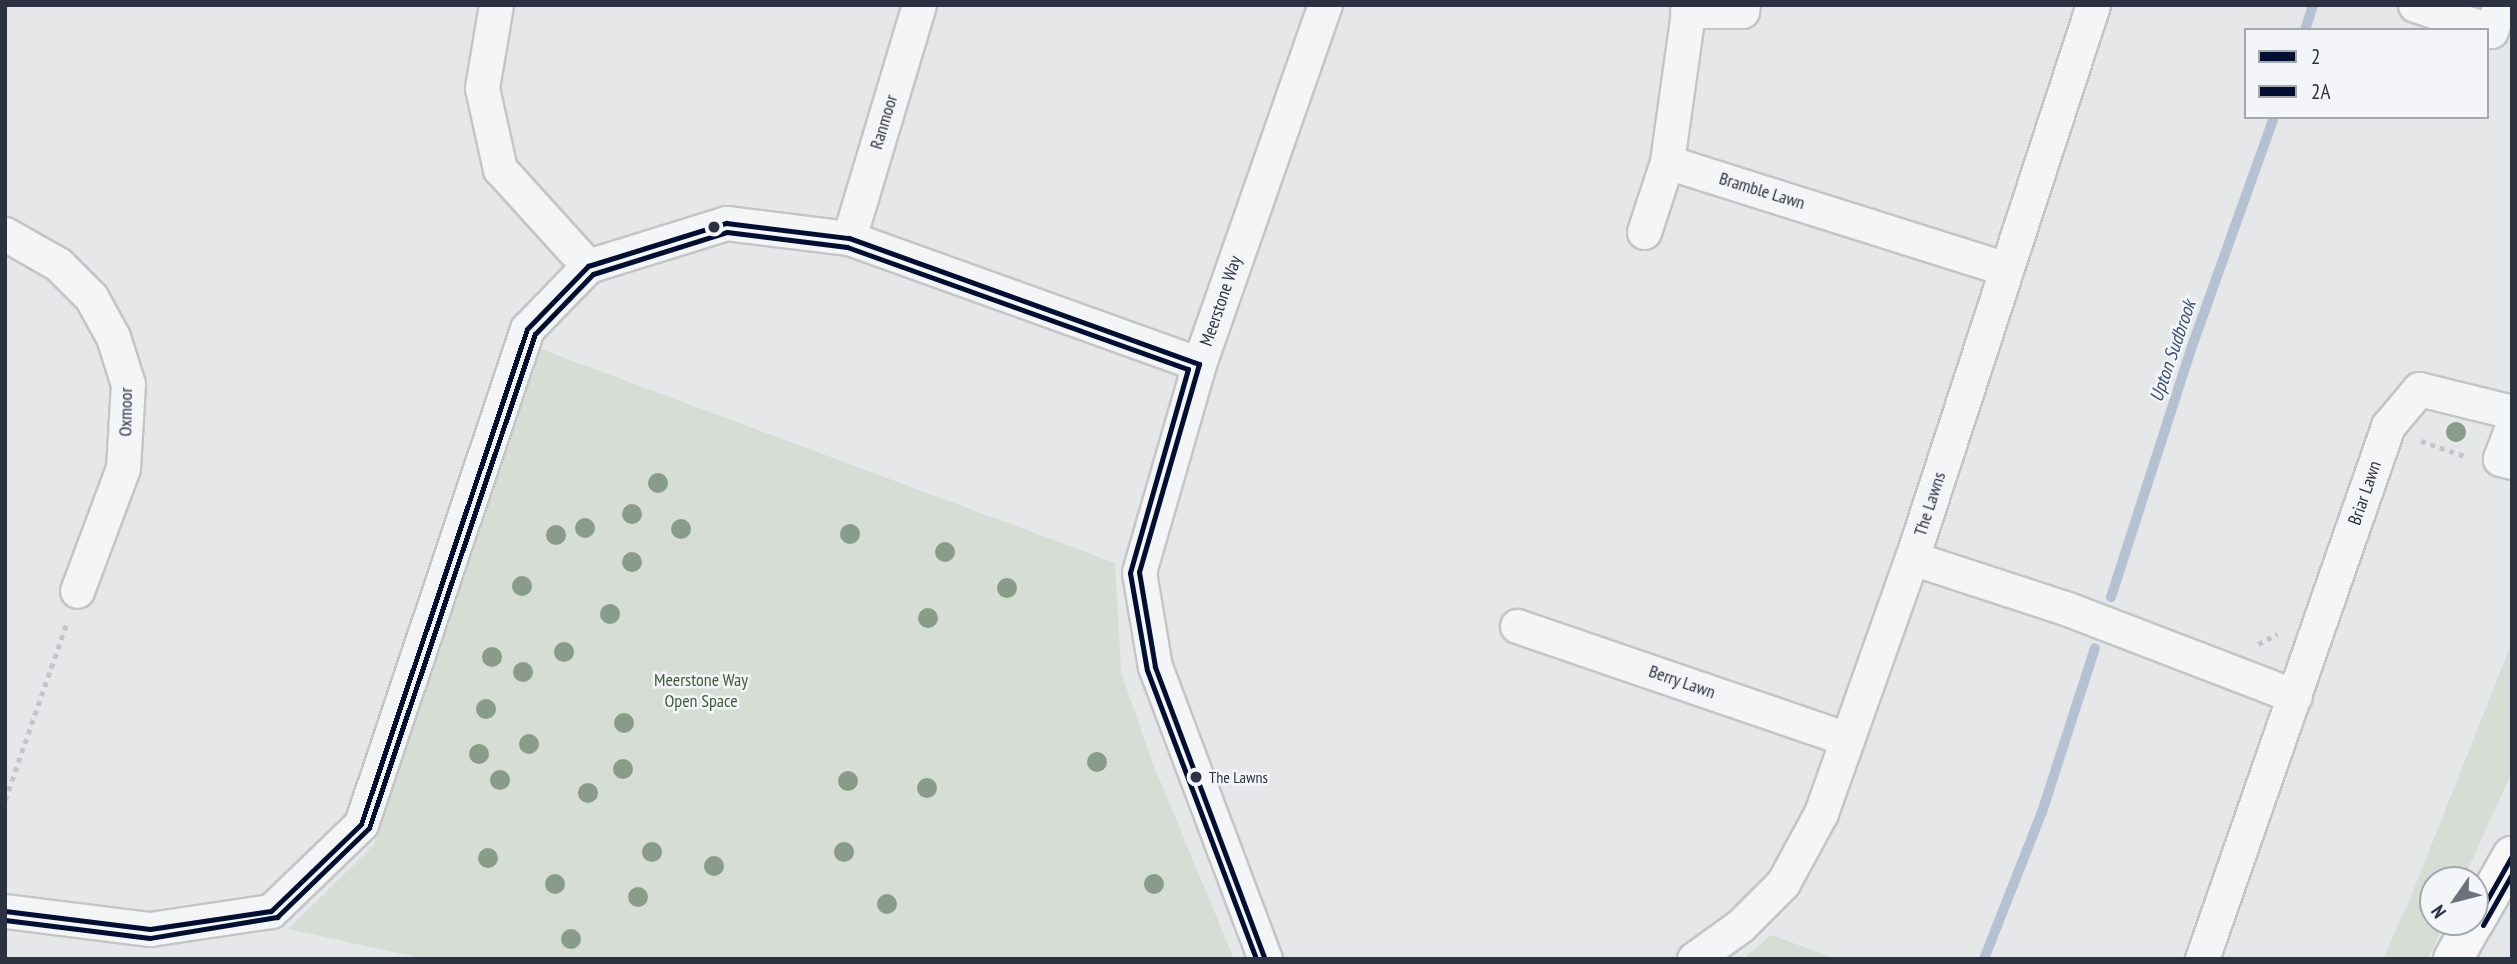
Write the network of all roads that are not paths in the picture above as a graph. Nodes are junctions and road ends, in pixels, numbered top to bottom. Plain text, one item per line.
1 (496, 5) edge
2 (919, 5) edge
3 (1325, 5) edge
4 (1743, 5) edge
5 (2093, 5) edge
6 (2415, 5) edge
7 (1688, 8) edge
8 (2501, 25) edge
9 (1667, 162) junction
10 (1644, 232) dead end
11 (5, 234) edge
12 (849, 238) junction
13 (588, 266) junction
14 (2006, 269) junction
15 (1199, 364) junction
16 (2512, 412) edge
17 (2512, 427) edge
18 (2512, 462) edge
19 (1912, 558) junction
20 (77, 591) road end
21 (1517, 626) dead end
22 (2295, 696) junction
23 (1847, 739) junction
24 (2512, 856) edge
25 (2489, 896) edge
26 (5, 911) edge
27 (2466, 936) edge
28 (148, 944) edge
29 (1265, 959) edge
30 (1694, 959) edge
31 (2202, 959) edge
32 (2453, 959) edge

1 - 13 street
2 - 12 street, Ranmoor
3 - 15 street, Meerstone Way
4 - 7 street
5 - 14 street, The Lawns
6 - 8 street
7 - 9 street
9 - 10 street
9 - 14 street, Bramble Lawn
11 - 20 street, Oxmoor
12 - 13 street
12 - 15 street
13 - 28 street
14 - 19 street, The Lawns
15 - 29 street, Meerstone Way
16 - 22 street, Briar Lawn
17 - 18 street
19 - 22 street
19 - 23 street, The Lawns
21 - 23 street, Berry Lawn
22 - 31 street, Briar Lawn
23 - 30 street, The Lawns
24 - 25 main road
26 - 28 street
27 - 32 main road

